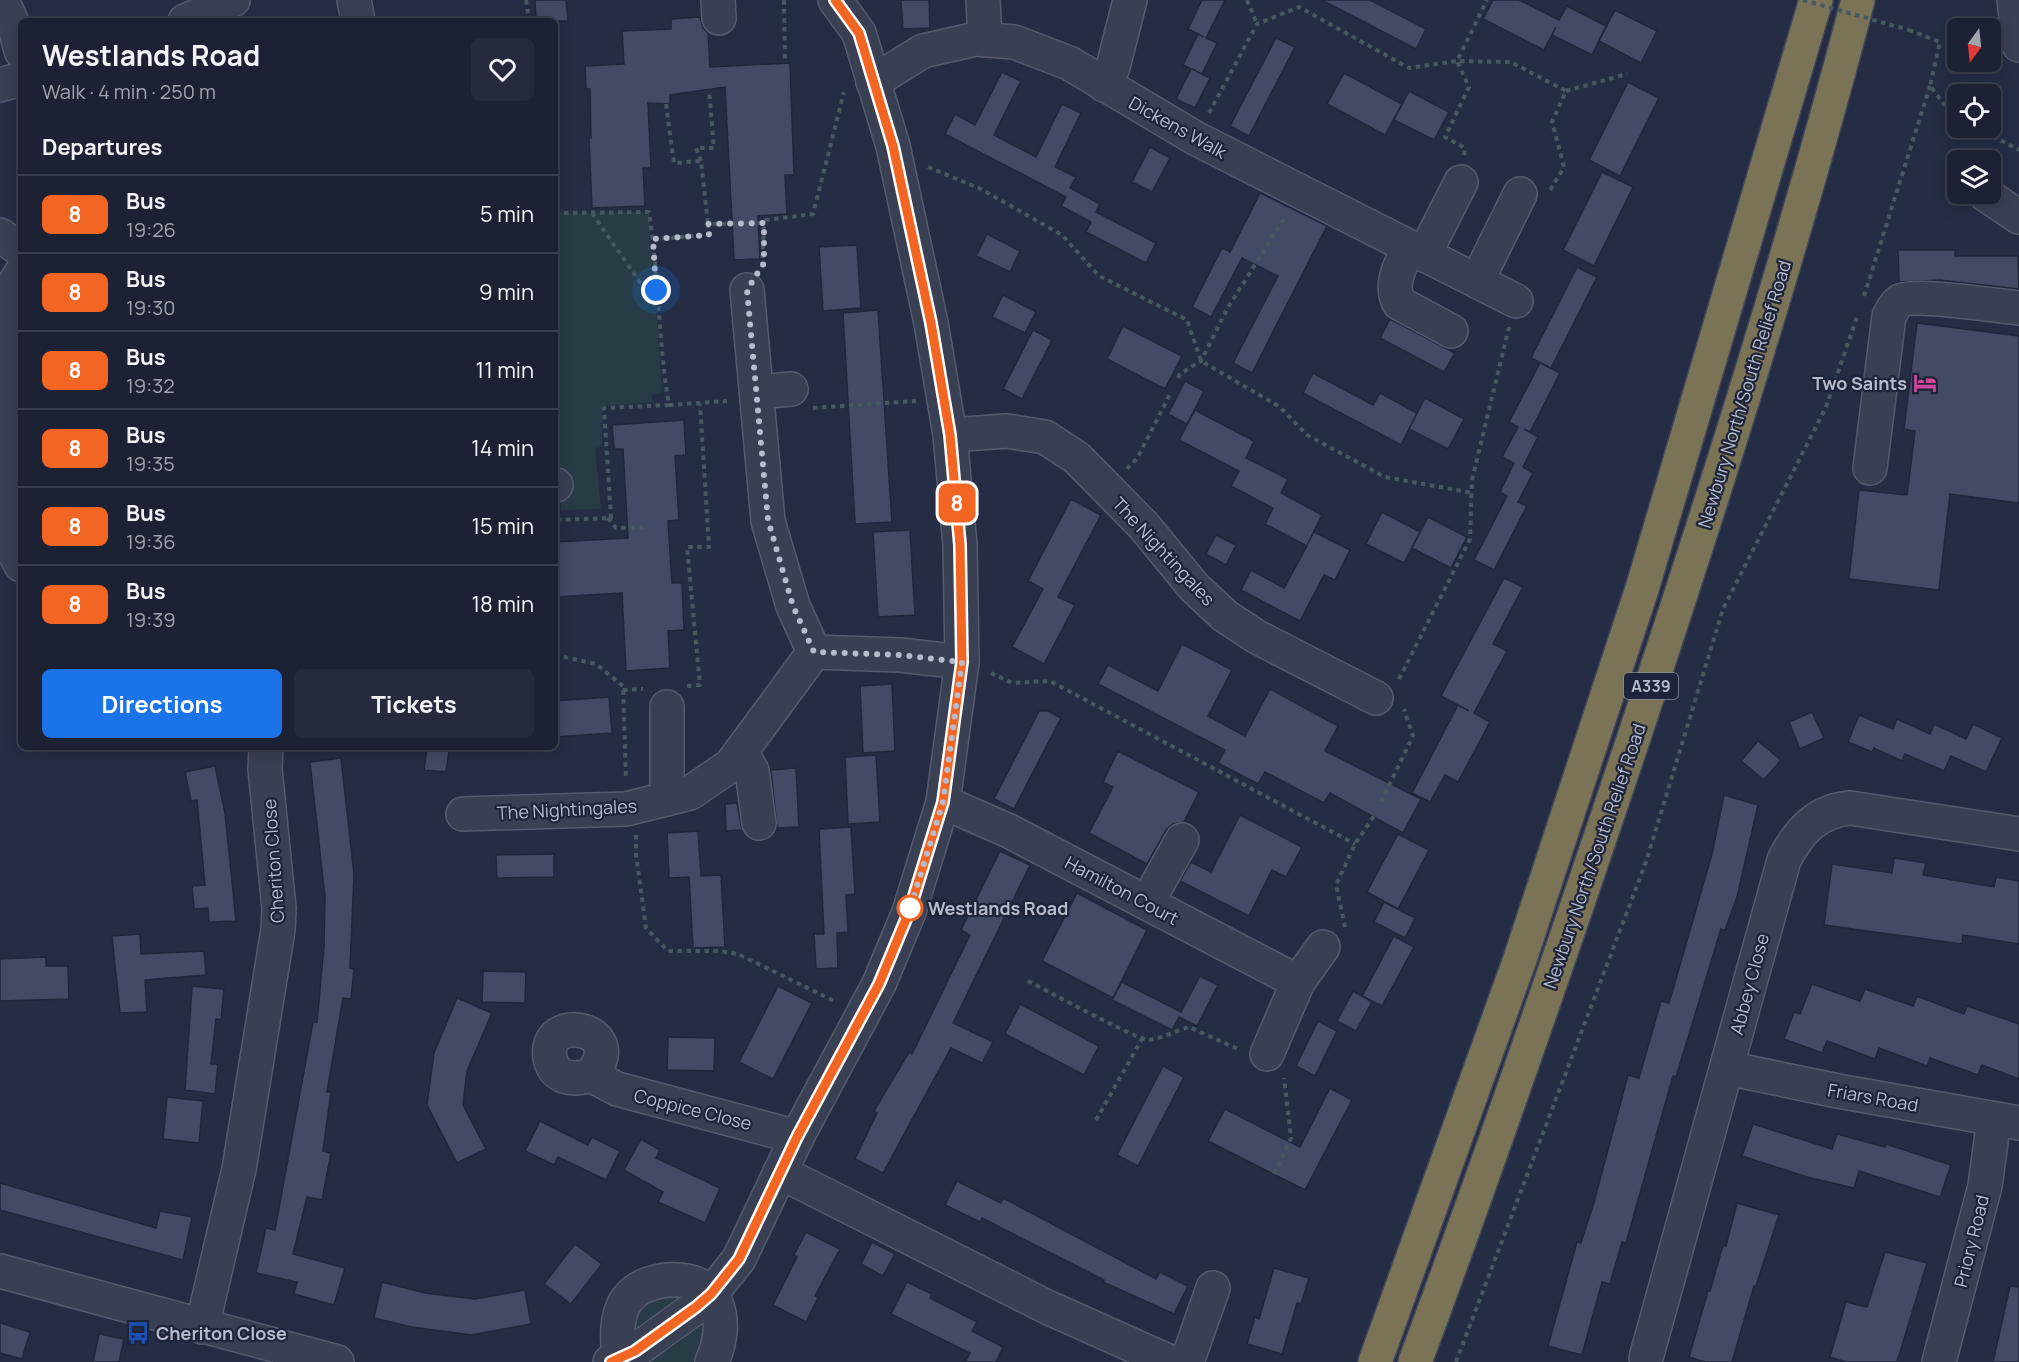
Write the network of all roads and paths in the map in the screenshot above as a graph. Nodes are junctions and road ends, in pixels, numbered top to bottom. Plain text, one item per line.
1 (2, 0) edge
2 (233, 0) edge
3 (354, 0) edge
4 (526, 0) edge
5 (784, 0) edge
6 (835, 0) edge
7 (983, 0) edge
8 (1130, 0) edge
9 (1247, 0) edge
10 (1487, 0) edge
11 (1803, 0) edge
12 (1816, 0) edge
13 (1858, 0) edge
14 (2014, 0) edge
15 (192, 18) edge
16 (357, 18) edge
17 (529, 18) edge
18 (1257, 24) junction
19 (18, 39) edge
20 (985, 40) junction
21 (2019, 45) edge
22 (1457, 62) junction
23 (785, 63) dead end
24 (1627, 74) dead end
25 (18, 80) edge
26 (0, 85) edge
27 (1104, 85) junction
28 (859, 86) junction
29 (1930, 86) junction
30 (709, 90) dead end
31 (1566, 91) junction
32 (666, 104) dead end
33 (1947, 108) edge
34 (1195, 138) junction
35 (1996, 138) edge
36 (2019, 150) edge
37 (701, 161) junction
38 (897, 162) junction
39 (1461, 182) joint
40 (1300, 190) junction
41 (1520, 194) joint
42 (2000, 204) edge
43 (558, 213) edge
44 (592, 213) junction
45 (2019, 217) edge
46 (764, 223) junction
47 (708, 224) junction
48 (0, 235) edge
49 (653, 239) junction
50 (18, 248) edge
51 (1417, 251) junction
52 (18, 278) edge
53 (1477, 281) junction
54 (747, 290) joint
55 (1863, 297) dead end
56 (1516, 301) joint
57 (657, 308) junction
58 (1860, 308) dead end
59 (2019, 308) edge
60 (1451, 331) dead end
61 (1202, 361) junction
62 (1178, 378) dead end
63 (757, 392) junction
64 (1171, 392) dead end
65 (801, 399) joint
66 (942, 400) junction
67 (669, 405) junction
68 (950, 435) junction
69 (1870, 468) dead end
70 (1108, 490) junction
71 (1473, 493) junction
72 (608, 518) junction
73 (558, 520) edge
74 (643, 527) dead end
75 (18, 559) edge
76 (814, 652) junction
77 (558, 657) edge
78 (962, 662) junction
79 (623, 690) junction
80 (664, 694) junction
81 (1392, 695) junction
82 (266, 750) edge
83 (741, 751) junction
84 (943, 802) junction
85 (1381, 802) dead end
86 (643, 805) junction
87 (1376, 813) dead end
88 (463, 814) dead end
89 (759, 823) dead end
90 (2019, 834) edge
91 (1182, 840) dead end
92 (1355, 844) junction
93 (1146, 903) junction
94 (1323, 947) joint
95 (1028, 981) dead end
96 (1298, 982) junction
97 (862, 1016) junction
98 (1142, 1039) junction
99 (1265, 1057) junction
100 (1727, 1068) junction
101 (591, 1075) dead end
102 (1096, 1120) dead end
103 (2006, 1121) edge
104 (797, 1137) junction
105 (780, 1173) junction
106 (1274, 1174) dead end
107 (0, 1271) edge
108 (1213, 1288) dead end
109 (711, 1294) junction
110 (202, 1328) junction
111 (1647, 1358) dead end
112 (618, 1361) edge
113 (337, 1362) edge
114 (712, 1362) edge
115 (1170, 1362) edge
116 (1187, 1362) edge
117 (1375, 1362) edge
118 (1415, 1362) edge
119 (1456, 1362) edge
120 (1939, 1362) edge

1 - 19 street
2 - 15 street
3 - 16 street
4 - 17 path
5 - 23 path
6 - 28 street
7 - 20 street
8 - 27 street
9 - 18 path
10 - 22 path
11 - 29 path, bridge
12 - 117 highway, Newbury North/South Relief Road / A339
13 - 118 highway, Newbury North/South Relief Road / A339
14 - 21 street
18 - 22 path
18 - 34 path
20 - 27 street, Dickens Walk
20 - 28 street, Dickens Walk
22 - 31 path
22 - 39 path
24 - 31 path
25 - 26 street
27 - 34 street, Dickens Walk
28 - 38 street
28 - 46 path
29 - 33 path
29 - 55 path
30 - 37 path
31 - 41 path
32 - 37 path
34 - 40 street, Dickens Walk
35 - 36 path
37 - 47 path
38 - 61 path
38 - 66 street
39 - 51 street
40 - 51 street, Dickens Walk
40 - 61 path
41 - 53 street
42 - 45 street
43 - 44 path
44 - 49 path
44 - 57 path
46 - 47 path
46 - 54 path
47 - 49 path
48 - 50 street
49 - 57 path
51 - 53 street, Dickens Walk
51 - 60 street
52 - 75 street
53 - 56 street, Dickens Walk
54 - 63 street
56 - 71 path
57 - 67 path
58 - 119 path
59 - 69 street
61 - 62 path
61 - 71 path
63 - 65 street
63 - 76 street
64 - 70 path
65 - 66 path
66 - 68 street
67 - 72 path
67 - 80 path
68 - 70 street, The Nightingales
68 - 78 street
70 - 81 street, The Nightingales
71 - 81 path
72 - 73 path
72 - 74 path
76 - 78 street
76 - 83 street, The Nightingales
77 - 79 path
78 - 84 street
78 - 92 path
79 - 80 path
79 - 86 path
80 - 86 street
81 - 85 path
82 - 110 street, Cheriton Close
83 - 86 street, The Nightingales
83 - 89 street
84 - 93 street, Hamilton Court
84 - 97 street
86 - 88 street, The Nightingales
86 - 97 path
87 - 92 path
90 - 100 street, Abbey Close
91 - 93 street
92 - 94 path
93 - 96 street, Hamilton Court
94 - 96 street
95 - 98 path
96 - 99 street
97 - 104 street
98 - 99 path
98 - 102 path
99 - 106 path
100 - 103 street, Friars Road
100 - 111 street, Abbey Close
101 - 104 street, Coppice Close
103 - 120 street, Priory Road
104 - 105 street
105 - 109 street
105 - 115 street
107 - 110 street
108 - 116 street
109 - 112 street
109 - 112 street
109 - 114 street
110 - 113 street

